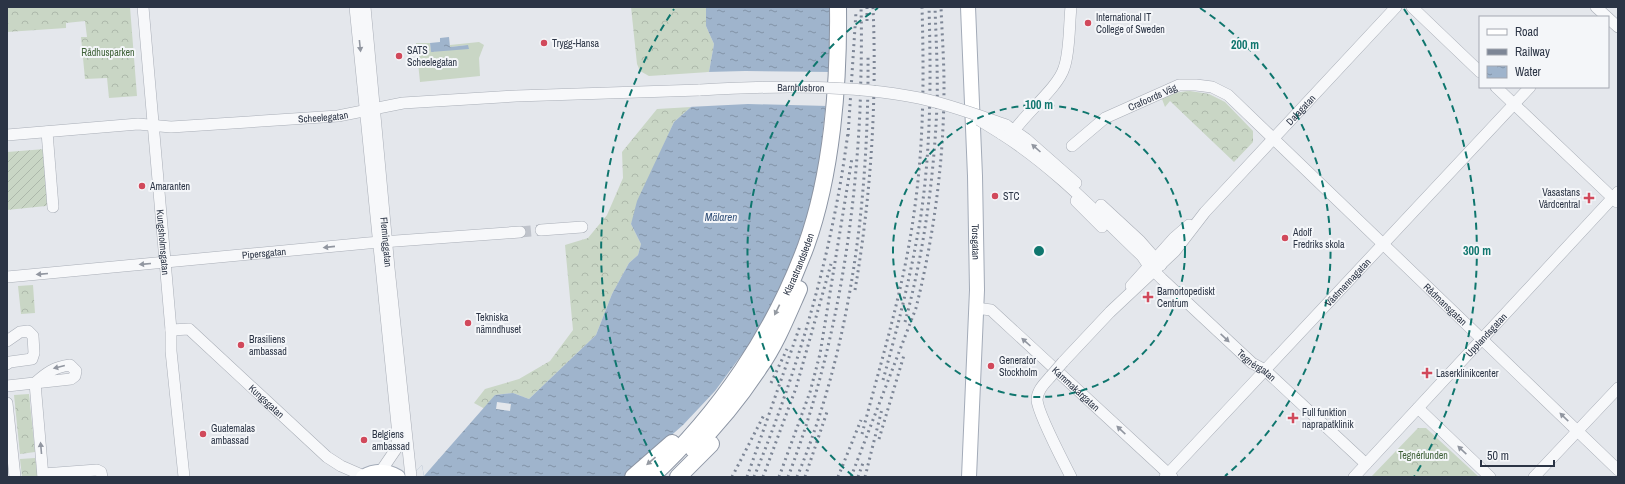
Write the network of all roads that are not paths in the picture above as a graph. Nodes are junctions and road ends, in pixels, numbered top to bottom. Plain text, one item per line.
1 (143, 7) edge
2 (355, 7) edge
3 (364, 7) edge
4 (838, 7) edge
5 (844, 7) edge
6 (968, 7) edge
7 (1071, 7) edge
8 (1396, 7) edge
9 (1412, 7) edge
10 (1609, 19) edge
11 (1618, 27) edge
12 (1479, 71) edge
13 (1497, 88) edge
14 (1529, 88) edge
15 (639, 93) joint
16 (1513, 104) junction
17 (370, 109) junction
18 (154, 125) junction
19 (47, 132) junction
20 (1008, 132) junction
21 (7, 135) edge
22 (1274, 138) junction
23 (1072, 146) dead end
24 (1616, 198) edge
25 (53, 207) dead end
26 (1205, 212) junction
27 (582, 227) dead end
28 (541, 230) tunnel mouth
29 (520, 232) tunnel mouth
30 (382, 242) junction
31 (1382, 244) junction
32 (165, 263) junction
33 (1155, 265) junction
34 (7, 277) edge
35 (976, 308) junction
36 (171, 330) junction
37 (1482, 339) junction
38 (7, 341) edge
39 (7, 364) edge
40 (759, 369) junction
41 (1265, 370) junction
42 (7, 386) edge
43 (1618, 388) edge
44 (7, 403) edge
45 (1418, 408) junction
46 (713, 409) junction
47 (1578, 431) junction
48 (10, 461) edge
49 (1366, 464) junction
50 (1618, 470) edge
51 (381, 471) junction
52 (43, 476) edge
53 (364, 476) edge
54 (1169, 476) edge
55 (15, 477) edge
56 (102, 477) edge
57 (184, 477) edge
58 (406, 477) edge
59 (633, 477) edge
60 (650, 477) edge
61 (665, 477) edge
62 (678, 477) edge
63 (969, 477) edge
64 (1071, 477) edge
65 (1354, 477) edge
66 (1490, 477) edge
67 (1534, 477) edge

1 - 18 street, Kungsholmsgatan
2 -> 17 street, Fleminggatan
3 - 17 street, Fleminggatan
4 -> 46 highway, Klarastrandsleden
5 - 40 highway, Klarastrandsleden
6 - 35 main road, Torsgatan
7 - 20 street
8 - 22 street, Dalagatan
9 - 12 street
10 - 11 street
13 - 16 street
14 - 16 street, Västmannagatan
15 - 17 street, Scheelegatan
15 - 20 street, Barnhusbron, bridge
16 - 24 street
16 - 31 street, Västmannagatan
17 - 18 street, Scheelegatan
17 - 30 street, Fleminggatan
18 - 19 street, Scheelegatan
18 - 32 street, Kungsholmsgatan
19 - 21 street, Scheelegatan
19 - 25 street
20 - 33 street, Tegnérgatan
33 -> 20 street, Tegnérgatan
22 - 23 street, Crafoords Väg
22 - 26 street, Dalagatan
22 - 31 street, Rådmansgatan
24 - 37 street, Upplandsgatan
26 - 33 street, Dalagatan
26 - 33 street, Dalagatan
27 - 28 street
29 - 30 street, Pipersgatan
30 -> 32 street, Pipersgatan
30 - 51 street, Fleminggatan
30 - 58 street, Fleminggatan
31 - 37 street, Rådmansgatan
31 - 41 street, Västmannagatan
32 -> 34 street, Pipersgatan
32 - 36 street, Kungsholmsgatan
33 -> 41 street, Tegnérgatan
33 - 64 street, Dalagatan, bridge
54 -> 35 street, Kammakargatan
35 - 63 main road, Torsgatan
36 - 53 street, Kungsgatan
36 - 57 street, Kungsholmsgatan
37 - 45 street, Upplandsgatan
47 -> 37 street, Rådmansgatan
38 - 39 street
40 - 61 highway, Klarastrandsleden
40 - 62 highway
41 - 49 street, Tegnérgatan
41 - 54 street, Västmannagatan
52 -> 42 street
43 - 47 street
44 - 48 street
45 - 49 street, Upplandsgatan
66 -> 45 street
46 -> 59 highway
46 - 60 highway, Klarastrandsleden
47 - 50 street, Rådmansgatan
47 - 67 street
48 - 55 street
49 - 65 street, Upplandsgatan
51 - 53 main road
51 - 58 main road
52 - 56 street

